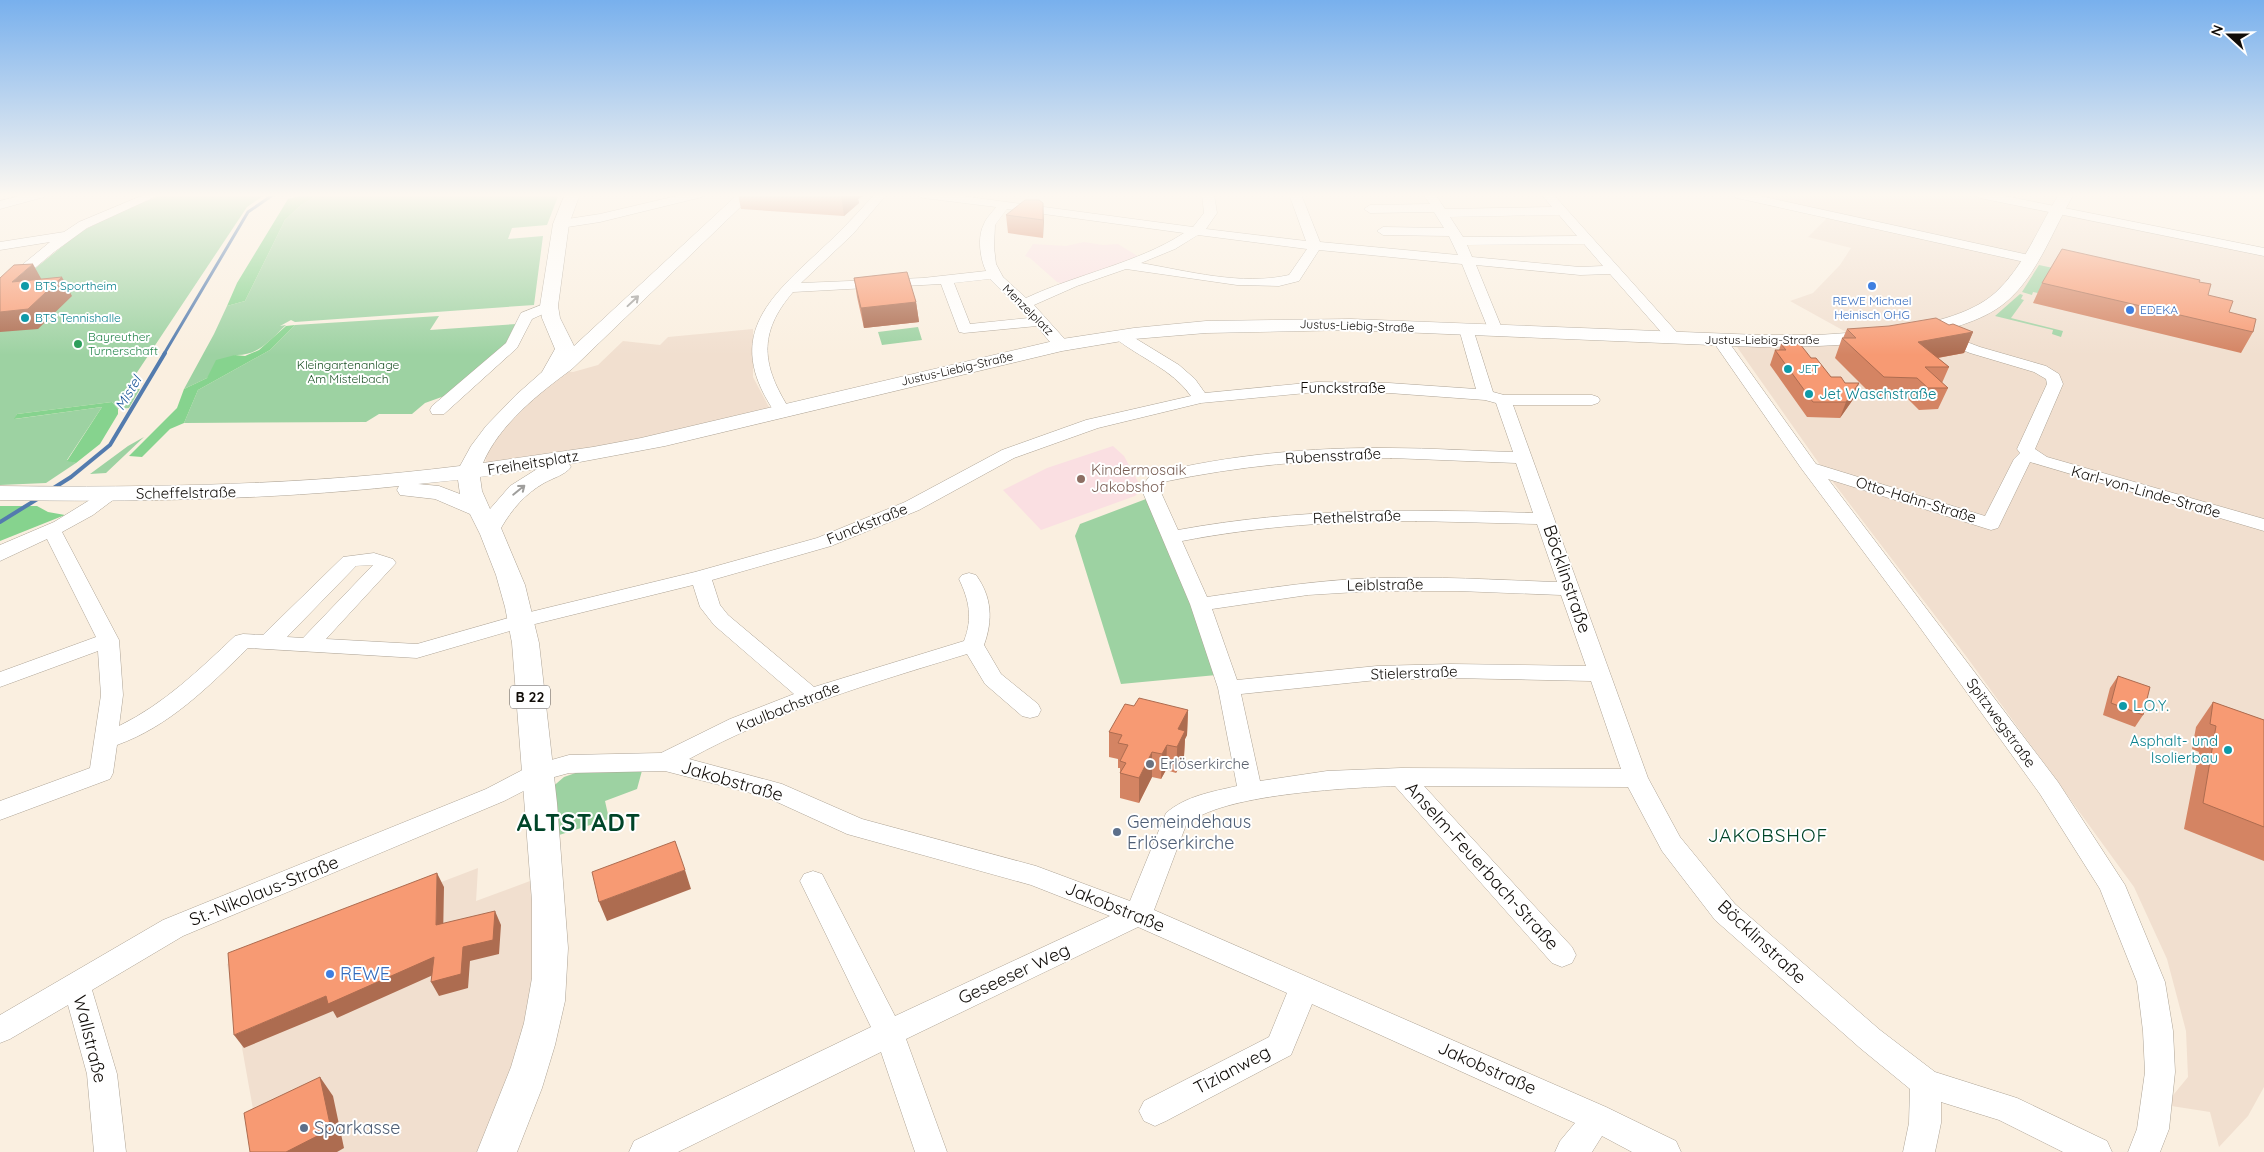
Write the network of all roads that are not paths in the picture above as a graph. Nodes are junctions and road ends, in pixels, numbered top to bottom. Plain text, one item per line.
1 (1315, 247) edge
2 (51, 248) edge
3 (558, 248) edge
4 (689, 248) edge
5 (831, 248) edge
6 (988, 248) edge
7 (1166, 248) edge
8 (1323, 248) edge
9 (1461, 248) edge
10 (1595, 248) edge
11 (1978, 248) edge
12 (2034, 248) edge
13 (2244, 248) edge
14 (2264, 252) edge
15 (2028, 259) junction
16 (1467, 261) junction
17 (1128, 265) junction
18 (1615, 270) junction
19 (994, 274) junction
20 (946, 280) junction
21 (790, 288) junction
22 (0, 290) edge
23 (1025, 304) junction
24 (549, 306) junction
25 (1040, 321) junction
26 (1466, 329) junction
27 (1927, 329) junction
28 (1496, 331) junction
29 (1668, 331) junction
30 (598, 334) junction
31 (1120, 335) junction
32 (562, 337) junction
33 (1720, 340) junction
34 (1062, 345) junction
35 (551, 375) junction
36 (1486, 395) junction
37 (1201, 398) junction
38 (1504, 400) junction
39 (1592, 400) dead end
40 (438, 410) dead end
41 (782, 410) junction
42 (485, 439) junction
43 (597, 453) junction
44 (2030, 455) junction
45 (1524, 458) junction
46 (1811, 468) junction
47 (372, 484) junction
48 (338, 486) junction
49 (0, 493) edge
50 (112, 494) junction
51 (477, 501) junction
52 (1546, 519) junction
53 (2264, 525) edge
54 (52, 531) junction
55 (1171, 537) junction
56 (0, 555) edge
57 (701, 577) junction
58 (969, 579) dead end
59 (1570, 589) junction
60 (1200, 604) junction
61 (522, 621) junction
62 (108, 640) junction
63 (268, 642) junction
64 (308, 645) junction
65 (973, 645) junction
66 (1600, 674) junction
67 (0, 680) edge
68 (1229, 688) junction
69 (809, 695) junction
70 (1030, 710) dead end
71 (106, 740) junction
72 (665, 762) junction
73 (539, 772) junction
74 (1401, 777) junction
75 (1636, 778) junction
76 (1250, 792) junction
77 (0, 810) edge
78 (813, 881) dead end
79 (1138, 915) junction
80 (1562, 955) dead end
81 (77, 986) junction
82 (1304, 987) junction
83 (0, 1030) edge
84 (889, 1033) junction
85 (1926, 1083) junction
86 (1155, 1111) dead end
87 (1596, 1117) junction
88 (110, 1152) edge
89 (497, 1152) edge
90 (646, 1152) edge
91 (931, 1152) edge
92 (1571, 1152) edge
93 (1665, 1152) edge
94 (1919, 1152) edge
95 (2096, 1152) edge
96 (2144, 1152) edge

1 - 17 street
2 - 22 street
3 - 24 main road
30 -> 4 main road
5 - 21 street
6 - 19 street
7 - 17 street
8 - 16 street
9 - 16 street
10 - 18 street
11 - 15 street
12 - 15 main road, Justus-Liebig-Straße
13 - 14 street
15 - 27 main road, Justus-Liebig-Straße
16 - 18 street
16 - 28 street
17 - 23 street
18 - 29 street
19 - 20 street
19 - 23 street, Menzelplatz
20 - 21 street
20 - 25 street
21 - 41 street
23 - 25 street, Menzelplatz
24 - 32 main road
24 - 40 street
25 - 34 street, Menzelplatz
26 - 28 main road, Justus-Liebig-Straße
26 - 31 main road, Justus-Liebig-Straße
26 - 36 street
27 - 33 main road, Justus-Liebig-Straße
27 - 44 street, Otto-Hahn-Straße
28 - 29 main road, Justus-Liebig-Straße
29 - 33 main road, Justus-Liebig-Straße
30 - 32 main road
30 - 35 main road
31 - 34 main road, Justus-Liebig-Straße
31 - 37 street
32 - 35 main road
33 - 46 street, Spitzwegstraße
34 - 41 main road, Justus-Liebig-Straße
35 - 42 main road
36 - 37 street, Funckstraße
36 - 38 street
37 - 57 street, Funckstraße
38 - 39 street
38 - 45 street, Böcklinstraße
41 - 43 main road, Justus-Liebig-Straße
42 - 47 main road
42 - 51 main road, Freiheitsplatz
43 - 51 main road, Freiheitsplatz
51 -> 43 main road
44 - 46 street, Otto-Hahn-Straße
44 - 53 street, Karl-von-Linde-Straße
45 - 52 street, Böcklinstraße
45 - 55 street, Rubensstraße
46 - 96 street, Spitzwegstraße
47 - 48 main road, Scheffelstraße
47 - 51 main road, Freiheitsplatz
48 - 50 main road, Scheffelstraße
48 - 51 main road
49 - 50 main road, Scheffelstraße
50 - 54 street
51 - 61 main road, B 22
52 - 55 street, Rethelstraße
52 - 59 street, Böcklinstraße
54 - 56 street
54 - 62 street
55 - 60 street
57 - 61 street, Funckstraße
57 - 69 street
58 - 65 street
59 - 60 street, Leiblstraße
59 - 66 street, Böcklinstraße
60 - 68 street
61 - 64 street, Funckstraße
61 - 73 main road, B 22
62 - 67 street
62 - 71 street
63 - 64 street, Funckstraße
63 - 64 street
63 - 71 street, Funckstraße
65 - 69 street, Kaulbachstraße
65 - 70 street
66 - 68 street, Stielerstraße
66 - 75 street, Böcklinstraße
68 - 76 street
69 - 72 street, Kaulbachstraße
71 - 77 street
72 - 73 street, Jakobstraße
72 - 79 street, Jakobstraße
73 - 81 street, St.-Nikolaus-Straße
73 - 89 main road, B 22
74 - 75 street, Anselm-Feuerbach-Straße
74 - 76 street, Anselm-Feuerbach-Straße
74 - 80 street, Anselm-Feuerbach-Straße
75 - 85 street, Böcklinstraße
76 - 79 street, Anselm-Feuerbach-Straße
78 - 84 street
79 - 82 street, Jakobstraße
79 - 84 street, Geseeser Weg
81 - 83 street, St.-Nikolaus-Straße
81 - 88 street, Wallstraße
82 - 86 street, Tizianweg
82 - 87 street, Jakobstraße
84 - 90 street, Geseeser Weg
84 - 91 street
85 - 94 street
85 - 95 street, Böcklinstraße
87 - 92 street
87 - 93 street, Jakobstraße

